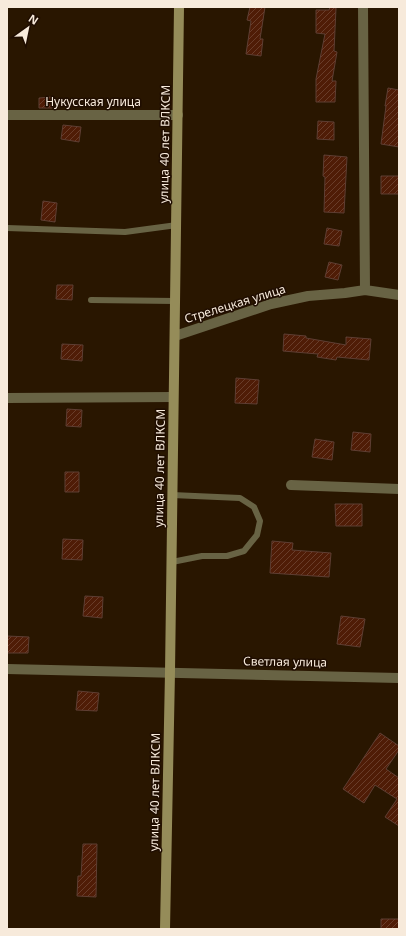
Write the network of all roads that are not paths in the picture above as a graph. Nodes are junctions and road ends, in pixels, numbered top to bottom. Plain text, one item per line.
1 (179, 7) edge
2 (363, 7) edge
3 (7, 115) edge
4 (178, 115) junction
5 (177, 225) junction
6 (7, 228) edge
7 (365, 290) junction
8 (399, 295) edge
9 (91, 300) dead end
10 (175, 301) junction
11 (174, 336) junction
12 (173, 397) junction
13 (7, 398) edge
14 (291, 485) dead end
15 (399, 489) edge
16 (172, 495) junction
17 (172, 562) junction
18 (7, 669) edge
19 (170, 672) junction
20 (399, 678) edge
21 (165, 929) edge

1 - 4 street, улица 40 лет ВЛКСМ
2 - 7 street
3 - 4 street, Нукусская улица
4 - 5 street, улица 40 лет ВЛКСМ
5 - 6 lane
5 - 10 street, улица 40 лет ВЛКСМ
7 - 8 street, Стрелецкая улица
7 - 11 street, Стрелецкая улица
9 - 10 lane
10 - 11 street, улица 40 лет ВЛКСМ
11 - 12 street, улица 40 лет ВЛКСМ
12 - 13 street
12 - 16 street, улица 40 лет ВЛКСМ
14 - 15 street
16 - 17 street, улица 40 лет ВЛКСМ
16 - 17 lane
17 - 19 street, улица 40 лет ВЛКСМ
18 - 19 street, Светлая улица
19 - 20 street, Светлая улица
19 - 21 street, улица 40 лет ВЛКСМ

